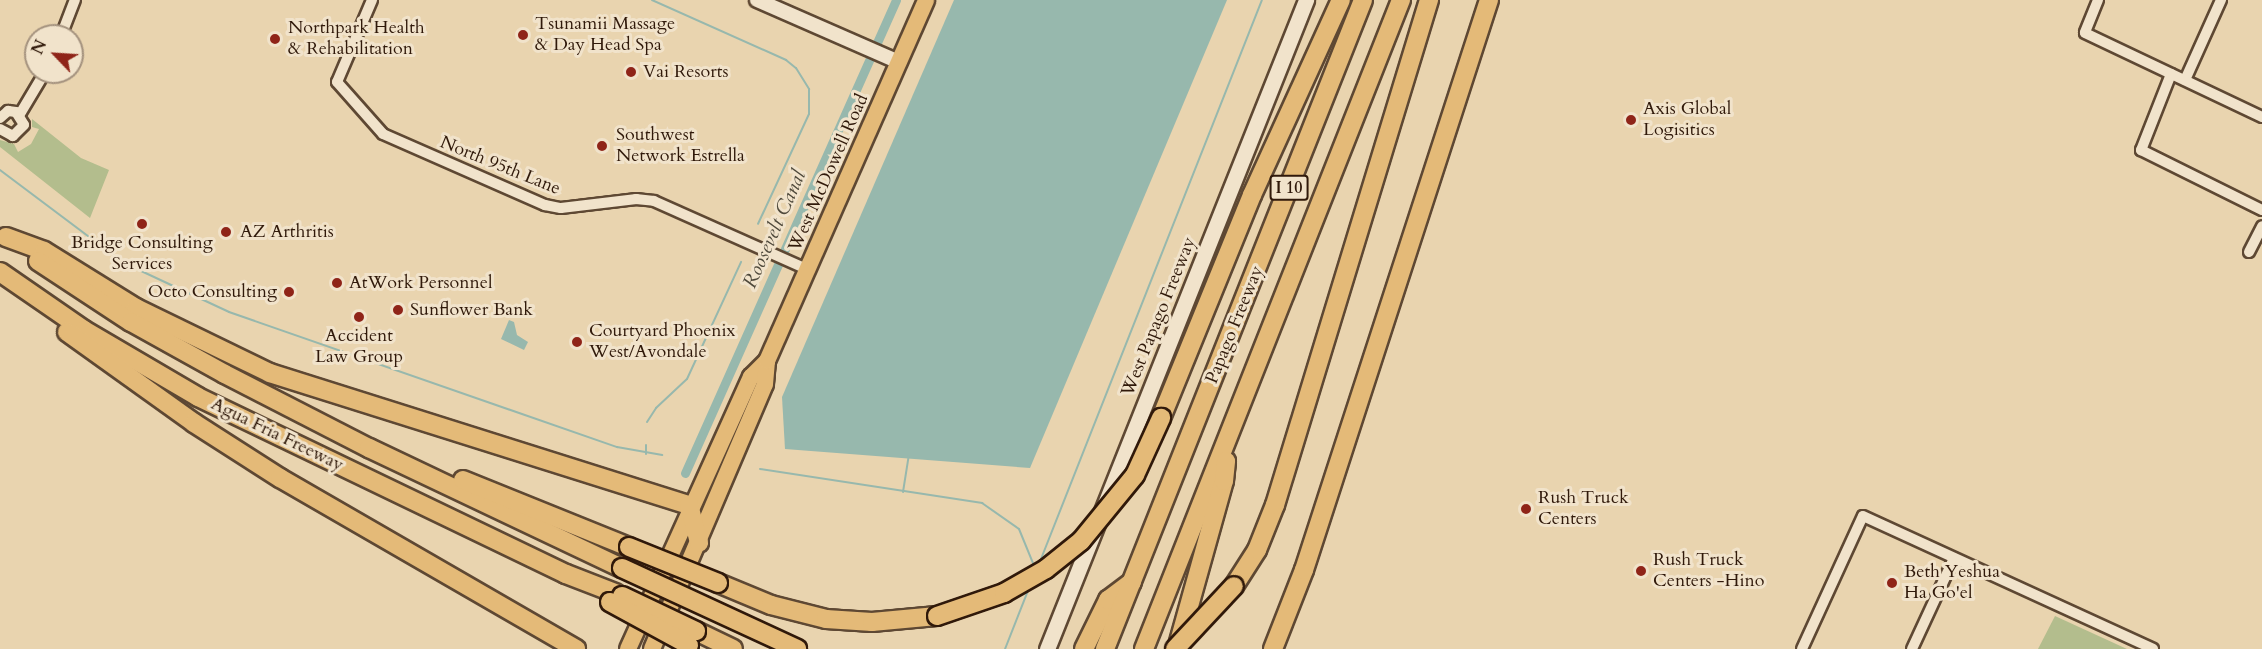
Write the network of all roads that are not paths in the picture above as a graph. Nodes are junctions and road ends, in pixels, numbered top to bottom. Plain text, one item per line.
1 (75, 0) edge
2 (372, 0) edge
3 (757, 0) edge
4 (926, 0) edge
5 (1306, 0) edge
6 (1341, 0) edge
7 (1364, 0) edge
8 (1401, 0) edge
9 (1429, 0) edge
10 (1489, 0) edge
11 (2098, 0) edge
12 (2221, 0) edge
13 (771, 3) edge
14 (66, 24) edge
15 (899, 62) junction
16 (2171, 74) junction
17 (2185, 80) junction
18 (38, 84) edge
19 (20, 114) junction
20 (2262, 117) edge
21 (0, 118) edge
22 (0, 129) edge
23 (2262, 210) edge
24 (2262, 226) edge
25 (3, 235) edge
26 (2249, 252) dead end
27 (807, 269) junction
28 (0, 272) edge
29 (0, 283) edge
30 (767, 361) junction
31 (322, 422) junction
32 (1228, 438) junction
33 (691, 508) junction
34 (699, 543) junction
35 (1954, 558) junction
36 (1132, 582) junction
37 (694, 642) edge
38 (576, 649) edge
39 (628, 649) edge
40 (652, 649) edge
41 (732, 649) edge
42 (797, 649) edge
43 (1047, 649) edge
44 (1084, 649) edge
45 (1105, 649) edge
46 (1144, 649) edge
47 (1176, 649) edge
48 (1273, 649) edge
49 (1802, 649) edge
50 (1912, 649) edge
51 (2153, 649) edge

1 - 14 street
2 - 27 street, North 95th Lane
3 - 13 street
4 - 15 main road, West McDowell Road
5 - 43 main road, West Papago Freeway
6 - 31 highway, bridge
7 - 36 highway, Papago Freeway / I 10
8 - 32 highway, Papago Freeway / I 10
9 - 47 highway, bridge
10 - 48 highway
11 - 16 street
12 - 17 street
13 - 15 street
15 - 27 main road, West McDowell Road
16 - 17 street
16 - 23 street
17 - 20 street
18 - 19 street
19 - 21 street
19 - 22 street
24 - 26 street
25 - 31 highway, Agua Fria Freeway
25 - 33 highway
27 - 30 main road, West McDowell Road
28 - 37 highway, Agua Fria Freeway, bridge
29 - 38 highway
30 - 33 main road, West McDowell Road
30 - 34 main road, West McDowell Road
31 - 42 highway, bridge
32 - 46 highway, Papago Freeway / I 10
32 - 47 highway
33 - 34 highway
33 - 39 main road, West McDowell Road
34 - 40 main road, West McDowell Road
35 - 49 street
35 - 50 street
35 - 51 street
36 - 44 highway
36 - 45 highway, Papago Freeway / I 10
37 - 41 highway, Agua Fria Freeway

